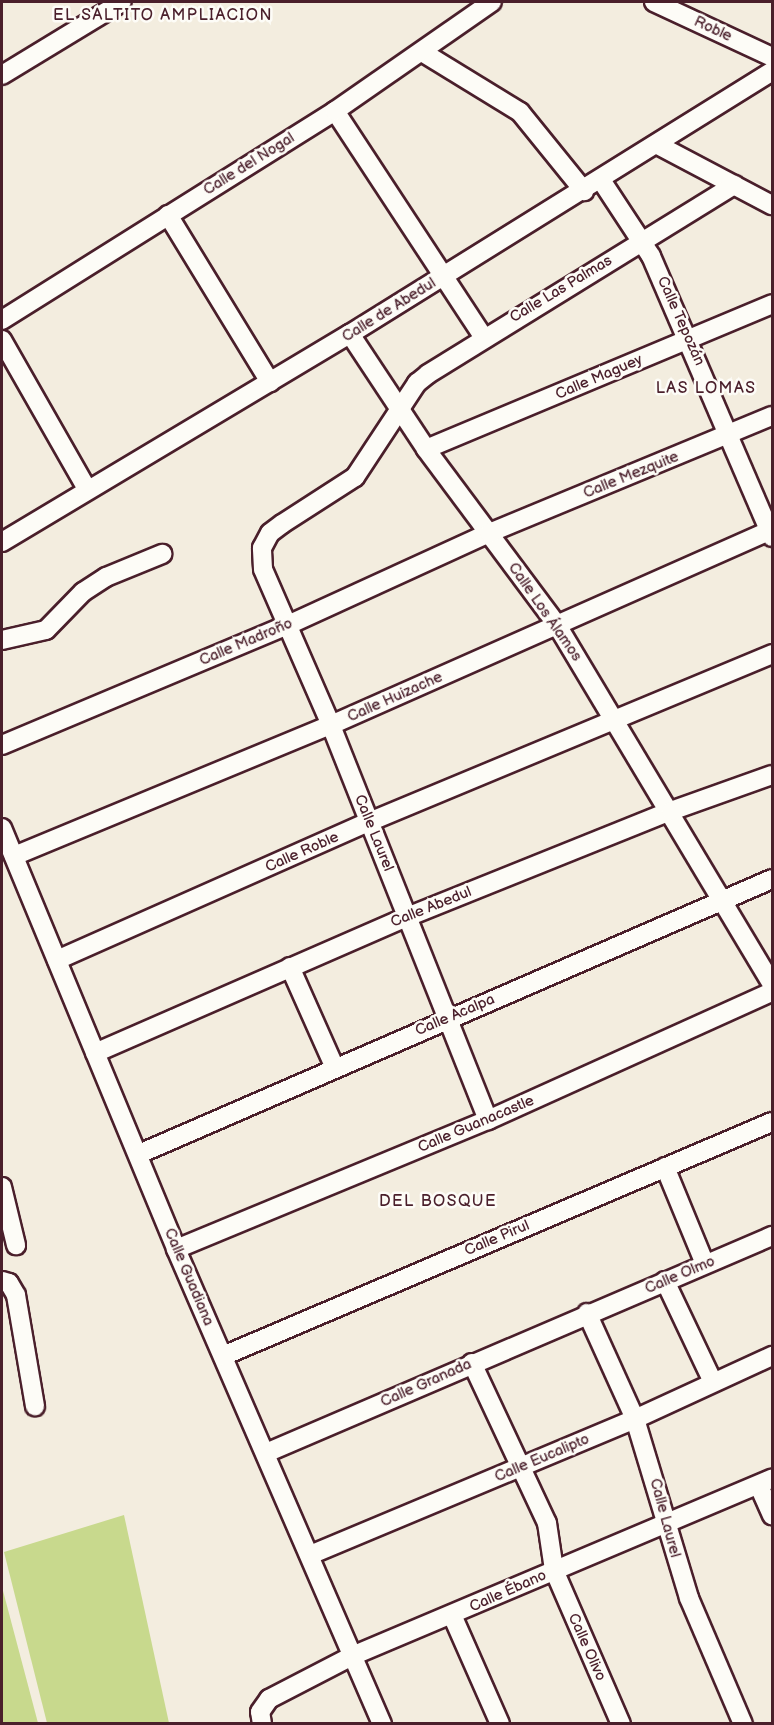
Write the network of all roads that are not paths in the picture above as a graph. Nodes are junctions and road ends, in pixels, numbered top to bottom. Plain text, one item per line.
1 (123, 2) edge
2 (492, 2) edge
3 (654, 2) edge
4 (422, 52) junction
5 (772, 57) edge
6 (772, 71) edge
7 (2, 75) edge
8 (335, 111) junction
9 (658, 145) junction
10 (600, 180) junction
11 (734, 185) junction
12 (584, 191) junction
13 (772, 205) edge
14 (168, 215) junction
15 (642, 240) junction
16 (442, 276) junction
17 (772, 304) edge
18 (2, 320) edge
19 (350, 334) junction
20 (483, 336) junction
21 (689, 339) junction
22 (2, 340) edge
23 (270, 382) junction
24 (401, 409) junction
25 (772, 416) edge
26 (730, 434) junction
27 (426, 448) junction
28 (87, 489) junction
29 (489, 533) junction
30 (772, 533) edge
31 (2, 542) edge
32 (162, 554) dead end
33 (288, 625) junction
34 (557, 625) junction
35 (2, 640) edge
36 (772, 654) edge
37 (614, 719) junction
38 (331, 725) junction
39 (2, 745) edge
40 (772, 775) edge
41 (670, 811) junction
42 (369, 822) junction
43 (2, 828) edge
44 (14, 856) junction
45 (772, 879) edge
46 (722, 901) junction
47 (407, 916) junction
48 (57, 960) junction
49 (290, 967) junction
50 (772, 984) edge
51 (772, 992) edge
52 (447, 1018) junction
53 (95, 1053) junction
54 (334, 1068) junction
55 (488, 1120) junction
56 (772, 1122) edge
57 (139, 1154) junction
58 (665, 1167) junction
59 (2, 1187) edge
60 (772, 1236) edge
61 (16, 1245) dead end
62 (176, 1249) junction
63 (705, 1264) junction
64 (2, 1281) edge
65 (665, 1281) junction
66 (587, 1313) junction
67 (223, 1356) junction
68 (772, 1356) edge
69 (472, 1362) junction
70 (713, 1382) junction
71 (35, 1406) dead end
72 (635, 1419) junction
73 (266, 1453) junction
74 (518, 1468) junction
75 (766, 1483) edge
76 (772, 1515) edge
77 (665, 1525) junction
78 (310, 1555) junction
79 (554, 1570) junction
80 (452, 1615) junction
81 (352, 1656) junction
82 (261, 1722) edge
83 (382, 1724) edge
84 (501, 1724) edge
85 (621, 1724) edge
86 (743, 1724) edge

1 - 7 street
2 - 4 street, Calle del Nogal
3 - 5 street, Roble
4 - 8 street, Calle del Nogal
4 - 12 street
6 - 9 street, Calle de Abedul
8 - 14 street, Calle del Nogal
8 - 16 street
9 - 10 street, Calle de Abedul
9 - 11 street
10 - 12 street, Calle de Abedul
10 - 15 street, Calle Tepozán
11 - 13 street
11 - 15 street, Calle Las Palmas
12 - 16 street, Calle de Abedul
14 - 18 street, Calle del Nogal
14 - 23 street
15 - 20 street, Calle Las Palmas
15 - 21 street, Calle Tepozán
16 - 19 street, Calle de Abedul
16 - 20 street
17 - 21 street, Calle Maguey
19 - 23 street, Calle de Abedul
19 - 24 street, Calle Los Álamos
20 - 24 street, Calle Las Palmas
21 - 26 street, Calle Tepozán
21 - 27 street, Calle Maguey
22 - 28 street
23 - 28 street, Calle de Abedul
24 - 27 street, Calle Los Álamos
24 - 33 street, Calle Laurel
25 - 26 street, Calle Mezquite
26 - 29 street, Calle Mezquite
26 - 30 street, Calle Tepozán
27 - 29 street, Calle Los Álamos
28 - 31 street, Calle de Abedul
29 - 33 street, Calle Madroño
29 - 34 street, Calle Los Álamos
30 - 34 street, Calle Huizache
32 - 35 street
33 - 38 street, Calle Laurel
33 - 39 street, Calle Madroño
34 - 37 street, Calle Los Álamos
34 - 38 street, Calle Huizache
36 - 37 street, Calle Roble
37 - 41 street, Calle Los Álamos
37 - 42 street, Calle Roble
38 - 42 street, Calle Laurel
38 - 44 street, Calle Huizache
40 - 41 street, Calle Abedul
41 - 46 street, Calle Los Álamos
41 - 47 street, Calle Abedul
42 - 47 street, Calle Laurel
42 - 48 street, Calle Roble
43 - 44 street, Calle Guadiana
44 - 48 street, Calle Guadiana
45 - 46 street, Calle Acalpa
46 - 50 street, Calle Los Álamos
46 - 52 street, Calle Acalpa
47 - 49 street, Calle Abedul
47 - 52 street, Calle Laurel
48 - 53 street, Calle Guadiana
49 - 53 street, Calle Abedul
49 - 54 street
51 - 55 street, Calle Guanacastle
52 - 54 street, Calle Acalpa
52 - 55 street, Calle Laurel
53 - 57 street, Calle Guadiana
54 - 57 street, Calle Acalpa
55 - 62 street, Calle Guanacastle
56 - 58 street, Calle Pirul
57 - 62 street, Calle Guadiana
58 - 63 street
58 - 67 street, Calle Pirul
59 - 61 street
60 - 63 street, Calle Olmo
62 - 67 street, Calle Guadiana
63 - 65 street, Calle Olmo
64 - 71 street
65 - 66 street, Calle Olmo
65 - 70 street
66 - 69 street, Calle Granada
66 - 72 street, Calle Laurel
67 - 73 street, Calle Guadiana
68 - 70 street, Calle Eucalipto
69 - 73 street, Calle Granada
69 - 74 street, Calle Olivo
70 - 72 street, Calle Eucalipto
72 - 74 street, Calle Eucalipto
72 - 77 street, Calle Laurel
73 - 78 street, Calle Guadiana
74 - 78 street, Calle Eucalipto
74 - 79 street, Calle Olivo
75 - 76 street
75 - 77 street, Calle Ébano
77 - 79 street, Calle Ébano
77 - 86 street, Calle Laurel
78 - 81 street, Calle Guadiana
79 - 80 street, Calle Ébano
79 - 85 street, Calle Olivo
80 - 81 street, Calle Ébano
80 - 84 street
81 - 82 street, Calle Ébano
81 - 83 street, Calle Guadiana

